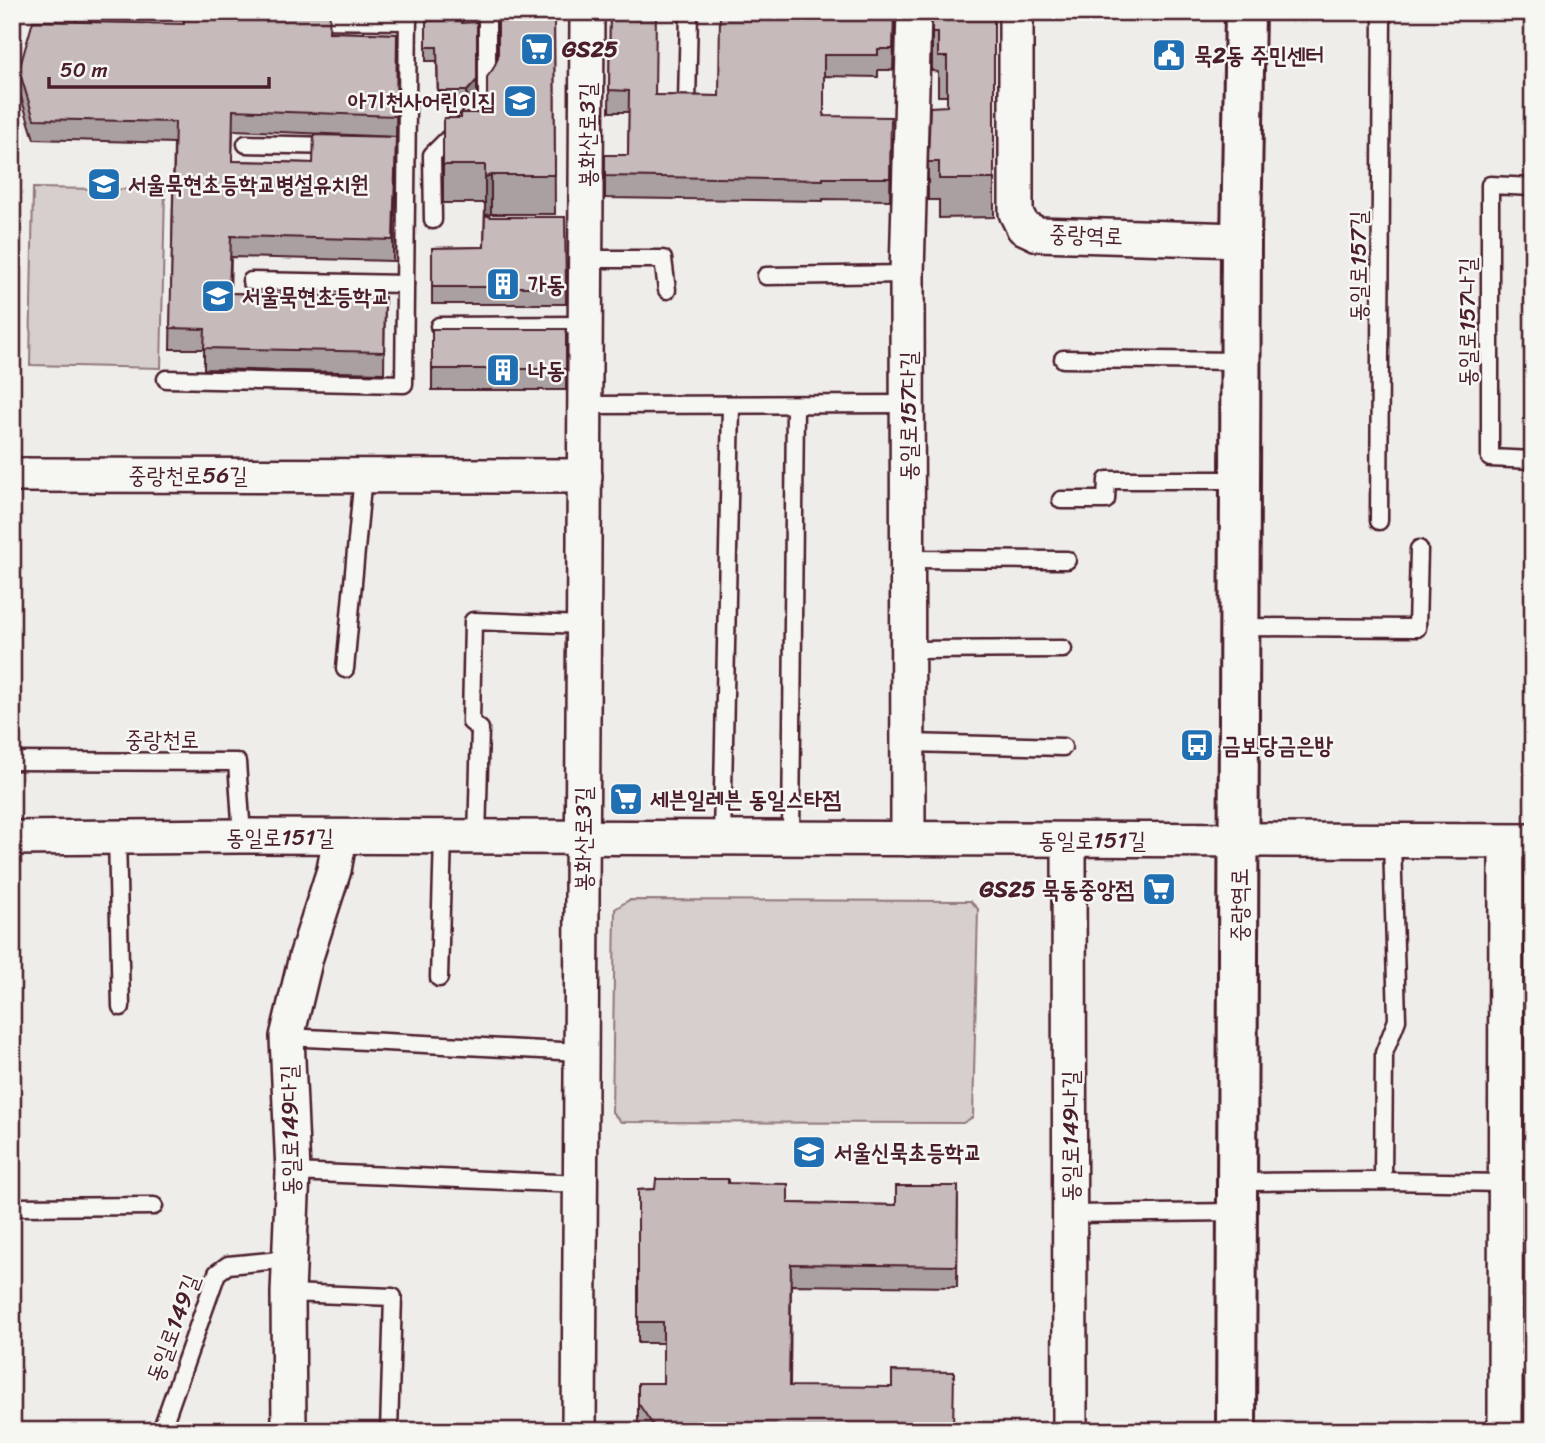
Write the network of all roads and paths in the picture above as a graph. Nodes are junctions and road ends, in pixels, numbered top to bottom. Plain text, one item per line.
1 (487, 12) edge
2 (587, 12) edge
3 (689, 12) edge
4 (914, 12) edge
5 (1016, 12) edge
6 (1245, 12) edge
7 (1382, 12) edge
8 (408, 17) edge
9 (85, 18) dead end
10 (220, 19) edge
11 (287, 20) edge
12 (687, 104) edge
13 (246, 144) dead end
14 (353, 146) edge
15 (1533, 187) edge
16 (433, 220) dead end
17 (1241, 240) junction
18 (586, 258) junction
19 (907, 274) junction
20 (766, 276) dead end
21 (251, 281) dead end
22 (405, 284) junction
23 (667, 290) dead end
24 (586, 325) junction
25 (439, 326) edge
26 (1063, 359) dead end
27 (1241, 361) junction
28 (166, 379) dead end
29 (909, 404) junction
30 (585, 405) junction
31 (731, 405) junction
32 (795, 405) junction
33 (1533, 460) edge
34 (12, 475) edge
35 (363, 475) junction
36 (585, 476) junction
37 (1241, 480) junction
38 (1061, 500) dead end
39 (1379, 521) dead end
40 (1419, 549) dead end
41 (909, 559) junction
42 (1068, 559) dead end
43 (584, 625) junction
44 (1240, 627) junction
45 (1063, 649) dead end
46 (909, 650) junction
47 (345, 669) dead end
48 (909, 743) junction
49 (1063, 747) dead end
50 (12, 761) edge
51 (117, 836) junction
52 (242, 836) junction
53 (340, 837) junction
54 (443, 837) junction
55 (12, 838) edge
56 (477, 838) junction
57 (583, 838) junction
58 (722, 838) junction
59 (791, 838) junction
60 (908, 839) junction
61 (1239, 840) junction
62 (1069, 841) junction
63 (1392, 841) junction
64 (1519, 842) edge
65 (439, 978) dead end
66 (121, 1007) dead end
67 (287, 1037) junction
68 (582, 1052) junction
69 (1515, 1165) edge
70 (293, 1171) junction
71 (1383, 1181) junction
72 (581, 1184) junction
73 (1237, 1197) junction
74 (154, 1206) dead end
75 (12, 1207) edge
76 (1070, 1214) junction
77 (290, 1259) junction
78 (288, 1293) junction
79 (1519, 1362) edge
80 (161, 1431) edge
81 (289, 1431) edge
82 (389, 1431) edge
83 (579, 1431) edge
84 (1070, 1431) edge
85 (1236, 1431) edge
86 (1505, 1431) edge

1 - 16 lane
2 - 18 street, 봉화산로3길
3 - 12 lane
4 - 19 street, 동일로157다길
5 - 17 street, 중랑역로
6 - 17 street, 중랑역로
7 - 39 lane, 동일로157길
8 - 11 lane
8 - 22 lane
9 - 10 lane
13 - 14 lane
15 - 33 lane, 동일로157나길
17 - 27 street, 중랑역로
18 - 23 lane
18 - 24 street, 봉화산로3길
19 - 20 lane
19 - 29 street, 동일로157다길
21 - 22 lane
22 - 28 lane
24 - 25 lane
24 - 30 street, 봉화산로3길
26 - 27 lane
27 - 37 street, 중랑역로
29 - 32 lane
29 - 41 street, 동일로157다길
30 - 31 lane
30 - 36 street, 봉화산로3길
31 - 32 lane
31 - 58 lane
32 - 59 lane
34 - 35 street, 중랑천로56길
35 - 36 street, 중랑천로56길
35 - 47 lane
36 - 43 street, 봉화산로3길
37 - 38 lane
37 - 44 street, 중랑역로
40 - 44 lane
41 - 42 lane
41 - 46 street, 동일로157다길
43 - 56 lane
43 - 57 street, 봉화산로3길
44 - 61 street, 중랑역로
45 - 46 lane
46 - 48 street, 동일로157다길
48 - 49 lane
48 - 60 street, 동일로157다길
50 - 52 lane, 중랑천로
51 - 52 street, 동일로151길
51 - 55 street, 동일로151길
51 - 66 lane
52 - 53 street, 동일로151길
53 - 54 street, 동일로151길
53 - 67 street, 동일로149다길
54 - 56 street, 동일로151길
54 - 65 lane
56 - 57 street, 동일로151길
57 - 58 street, 동일로151길
57 - 68 street, 봉화산로3길
58 - 59 street, 동일로151길
59 - 60 street, 동일로151길
60 - 62 street, 동일로151길
61 - 62 street, 동일로151길
61 - 63 street, 동일로151길
61 - 73 street, 중랑역로
62 - 76 street, 동일로149나길
63 - 64 street, 동일로151길
63 - 71 lane
64 - 69 street
67 - 68 lane
67 - 70 street, 동일로149다길
68 - 72 street, 봉화산로3길
69 - 71 lane
69 - 79 street
70 - 72 lane
70 - 77 street, 동일로149다길
71 - 73 lane
72 - 83 street, 봉화산로3길
73 - 76 lane
73 - 85 street, 중랑역로
74 - 75 lane
76 - 84 street, 동일로149나길
77 - 78 street, 동일로149다길
77 - 80 lane, 동일로149길
78 - 81 street, 동일로149다길
78 - 82 lane
79 - 86 street

